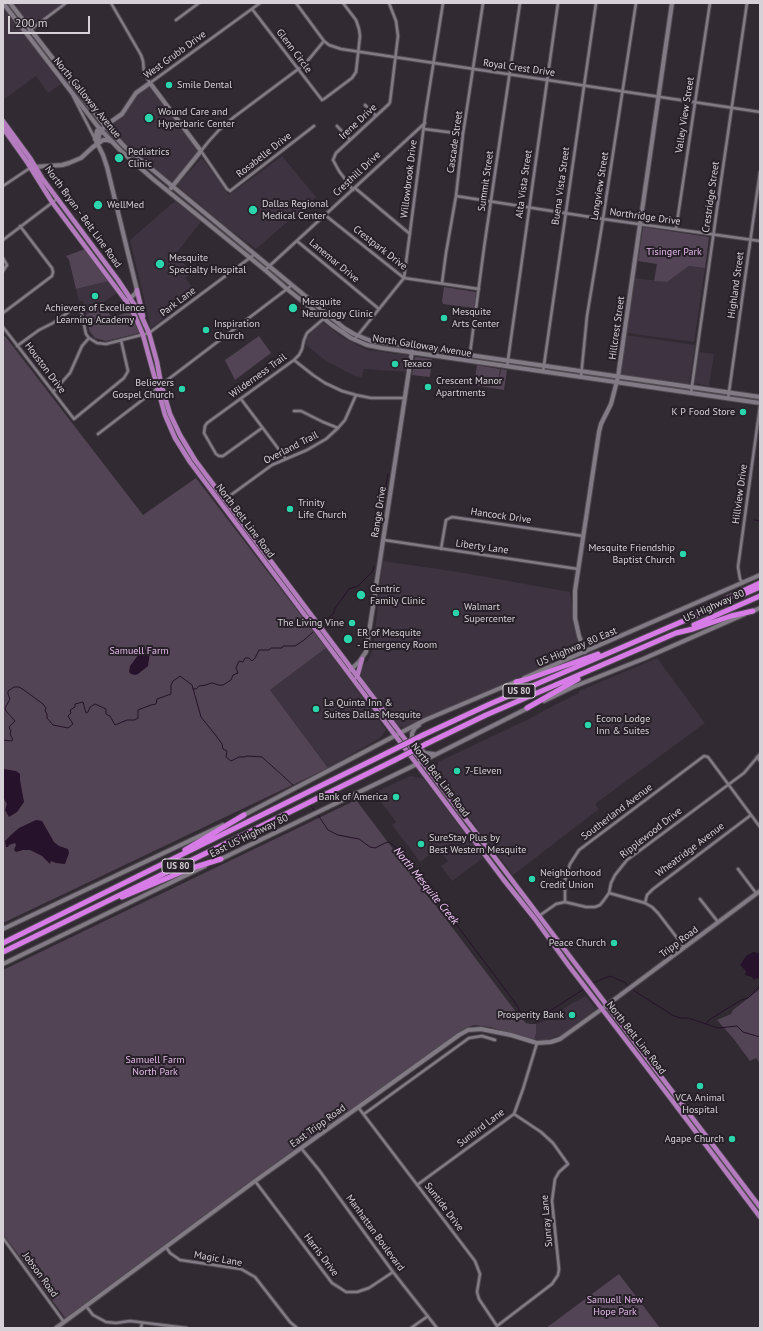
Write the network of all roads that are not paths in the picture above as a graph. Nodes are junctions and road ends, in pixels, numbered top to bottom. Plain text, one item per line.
1 (3, 3) edge
2 (10, 3) edge
3 (66, 3) edge
4 (110, 3) edge
5 (190, 3) edge
6 (199, 3) edge
7 (260, 3) edge
8 (296, 3) edge
9 (343, 3) edge
10 (389, 3) edge
11 (443, 3) edge
12 (483, 3) edge
13 (520, 3) edge
14 (558, 3) edge
15 (596, 3) edge
16 (636, 3) edge
17 (672, 3) edge
18 (710, 3) edge
19 (747, 3) edge
20 (194, 7) junction
21 (252, 9) junction
22 (176, 20) dead end
23 (31, 30) junction
24 (26, 33) junction
25 (324, 41) junction
26 (358, 53) junction
27 (396, 58) junction
28 (53, 59) junction
29 (48, 62) junction
30 (434, 64) junction
31 (298, 69) junction
32 (474, 70) junction
33 (510, 75) junction
34 (547, 80) junction
35 (150, 83) junction
36 (584, 86) junction
37 (623, 92) junction
38 (72, 94) junction
39 (658, 97) junction
40 (694, 102) junction
41 (365, 105) dead end
42 (732, 108) junction
43 (760, 112) edge
44 (376, 116) junction
45 (3, 120) edge
46 (425, 123) junction
47 (105, 126) junction
48 (314, 126) dead end
49 (337, 126) dead end
50 (3, 128) edge
51 (424, 129) junction
52 (100, 130) junction
53 (10, 134) junction
54 (463, 134) junction
55 (3, 139) edge
56 (350, 140) junction
57 (96, 142) junction
58 (112, 142) junction
59 (202, 151) junction
60 (133, 154) junction
61 (129, 159) junction
62 (33, 167) junction
63 (143, 171) junction
64 (760, 172) edge
65 (157, 174) junction
66 (3, 186) edge
67 (172, 187) junction
68 (354, 189) junction
69 (169, 191) junction
70 (456, 196) junction
71 (58, 198) junction
72 (181, 201) junction
73 (190, 201) junction
74 (52, 202) junction
75 (491, 202) junction
76 (529, 207) junction
77 (565, 213) junction
78 (325, 215) junction
79 (603, 219) junction
80 (639, 224) junction
81 (20, 226) junction
82 (676, 229) junction
83 (410, 234) junction
84 (713, 234) junction
85 (3, 240) edge
86 (750, 240) junction
87 (297, 241) junction
88 (760, 241) edge
89 (241, 243) junction
90 (238, 247) junction
91 (255, 254) junction
92 (3, 258) edge
93 (250, 258) junction
94 (269, 266) junction
95 (265, 270) junction
96 (3, 271) edge
97 (404, 278) junction
98 (442, 283) junction
99 (292, 285) junction
100 (287, 289) junction
101 (479, 289) junction
102 (137, 290) junction
103 (131, 298) junction
104 (126, 301) junction
105 (379, 309) junction
106 (3, 313) edge
107 (328, 315) junction
108 (323, 318) junction
109 (146, 325) junction
110 (3, 327) edge
111 (149, 333) junction
112 (143, 335) junction
113 (357, 336) junction
114 (89, 338) junction
115 (121, 340) junction
116 (354, 340) junction
117 (17, 346) junction
118 (413, 347) junction
119 (412, 352) junction
120 (470, 355) junction
121 (294, 360) junction
122 (508, 361) junction
123 (469, 362) junction
124 (544, 366) junction
125 (506, 367) junction
126 (543, 372) junction
127 (581, 372) junction
128 (580, 377) junction
129 (617, 379) junction
130 (657, 382) junction
131 (161, 384) junction
132 (692, 387) junction
133 (656, 388) junction
134 (157, 389) junction
135 (53, 392) junction
136 (691, 393) junction
137 (729, 393) junction
138 (356, 395) junction
139 (760, 397) edge
140 (405, 398) junction
141 (241, 399) junction
142 (728, 399) junction
143 (760, 405) edge
144 (294, 411) dead end
145 (262, 428) junction
146 (338, 428) junction
147 (98, 434) dead end
148 (286, 459) junction
149 (225, 500) junction
150 (220, 504) junction
151 (581, 513) dead end
152 (586, 514) junction
153 (583, 536) junction
154 (383, 540) junction
155 (441, 549) junction
156 (578, 569) junction
157 (760, 575) edge
158 (743, 583) junction
159 (760, 583) edge
160 (760, 587) edge
161 (289, 591) junction
162 (760, 596) edge
163 (716, 607) junction
164 (760, 608) edge
165 (753, 611) junction
166 (676, 633) junction
167 (616, 650) junction
168 (585, 652) junction
169 (362, 660) junction
170 (349, 670) junction
171 (592, 670) junction
172 (357, 677) junction
173 (516, 682) junction
174 (372, 700) junction
175 (527, 708) junction
176 (425, 720) junction
177 (398, 734) junction
178 (437, 753) junction
179 (760, 754) edge
180 (757, 757) junction
181 (760, 761) edge
182 (419, 762) junction
183 (729, 784) junction
184 (244, 815) junction
185 (751, 815) junction
186 (760, 827) edge
187 (481, 839) junction
188 (476, 842) junction
189 (221, 859) junction
190 (738, 869) dead end
191 (507, 874) junction
192 (502, 877) junction
193 (122, 885) junction
194 (758, 892) edge
195 (609, 893) junction
196 (700, 899) dead end
197 (565, 902) junction
198 (645, 903) junction
199 (539, 916) junction
200 (535, 919) junction
201 (64, 922) junction
202 (718, 922) junction
203 (3, 929) edge
204 (3, 942) edge
205 (684, 948) junction
206 (3, 952) edge
207 (3, 964) edge
208 (607, 1005) junction
209 (602, 1009) junction
210 (494, 1040) dead end
211 (538, 1043) junction
212 (670, 1093) junction
213 (358, 1107) junction
214 (364, 1114) junction
215 (514, 1114) junction
216 (301, 1148) junction
217 (255, 1180) junction
218 (417, 1185) junction
219 (748, 1196) junction
220 (760, 1207) edge
221 (760, 1217) edge
222 (3, 1238) edge
223 (165, 1246) junction
224 (393, 1272) junction
225 (86, 1306) junction
226 (428, 1316) junction
227 (64, 1322) junction
228 (142, 1323) junction
229 (497, 1326) joint
230 (56, 1328) edge
231 (141, 1328) edge
232 (187, 1328) edge
233 (297, 1328) edge
234 (411, 1328) edge
235 (437, 1328) edge

1 - 24 main road, North Galloway Avenue
2 - 23 main road, North Galloway Avenue
3 - 23 street
4 - 35 street
5 - 20 street
6 - 20 street
7 - 21 street, West Grubb Drive
8 - 25 street, Royal Crest Drive
9 - 26 street
10 - 27 street, Irene Drive
11 - 30 street, Willowbrook Drive
12 - 32 street, Cascade Street
13 - 33 street, Summit Street
14 - 34 street, Alta Vista Street
15 - 36 street, Buena Vista Street
16 - 37 street, Longview Street
17 - 39 main road, Hillcrest Street
18 - 40 street, Valley View Street
19 - 42 street, Crestridge Street
20 - 22 street
21 - 31 street, Glenn Circle
21 - 35 street, West Grubb Drive
23 - 24 street
23 - 28 main road, North Galloway Avenue
24 - 29 main road, North Galloway Avenue
25 - 26 street, Royal Crest Drive
25 - 31 street
26 - 27 street, Royal Crest Drive
26 - 31 street, Glenn Circle
27 - 30 street, Royal Crest Drive
27 - 44 street, Irene Drive
28 - 29 main road
28 - 47 main road, North Galloway Avenue
29 - 38 main road, North Galloway Avenue
30 - 32 street, Royal Crest Drive
30 - 46 street, Willowbrook Drive
31 - 59 street
32 - 33 street, Royal Crest Drive
32 - 54 street, Cascade Street
33 - 34 street, Royal Crest Drive
33 - 75 street, Summit Street
34 - 36 street, Royal Crest Drive
34 - 76 street, Alta Vista Street
35 - 47 main road, West Grubb Drive
35 - 59 main road
36 - 37 street, Royal Crest Drive
36 - 77 street, Buena Vista Street
37 - 39 street, Royal Crest Drive
37 - 79 street, Longview Street
38 - 52 main road, North Galloway Avenue
38 - 57 street
39 - 40 street, Royal Crest Drive
39 - 80 main road, Hillcrest Street
40 - 42 street, Royal Crest Drive
40 - 82 street, Valley View Street
41 - 44 street
42 - 43 street, Royal Crest Drive
42 - 84 street, Crestridge Street
44 - 56 street, Irene Drive
45 - 53 main road, North Bryan - Belt Line Road
46 - 51 street, Willowbrook Drive
46 - 68 street, Cresthill Drive
47 - 52 main road, West Grubb Drive
47 - 60 main road, North Galloway Avenue
48 - 59 street, Rosabelle Drive
49 - 56 street
50 - 53 main road, North Bryan - Belt Line Road
51 - 54 street
51 - 83 street, Willowbrook Drive
52 - 57 main road
52 - 58 main road, North Galloway Avenue
53 - 55 street
53 - 62 main road, North Bryan - Belt Line Road
54 - 70 street, Cascade Street
56 - 68 street, Irene Drive
57 - 58 main road
57 - 62 main road
57 - 102 main road
58 - 61 main road, North Galloway Avenue
59 - 67 main road
60 - 61 main road
60 - 65 main road, North Galloway Avenue
61 - 63 main road, North Galloway Avenue
62 - 66 street
62 - 71 main road, North Bryan - Belt Line Road
62 - 74 main road, North Bryan - Belt Line Road
63 - 65 main road
63 - 69 main road, North Galloway Avenue
64 - 86 street, Highland Street
65 - 67 main road, North Galloway Avenue
67 - 69 main road
67 - 73 main road, North Galloway Avenue
68 - 78 street, Cresthill Drive
68 - 83 street
69 - 72 main road, North Galloway Avenue
70 - 75 street, Northridge Drive
70 - 98 street, Cascade Street
71 - 74 street
71 - 103 main road, North Bryan - Belt Line Road
72 - 73 main road
72 - 90 main road, North Galloway Avenue
73 - 89 main road, North Galloway Avenue
74 - 81 street
74 - 104 main road, North Bryan - Belt Line Road
75 - 76 street, Northridge Drive
75 - 101 street, Summit Street
76 - 77 street, Northridge Drive
76 - 122 street, Alta Vista Street
77 - 79 street, Northridge Drive
77 - 124 street, Buena Vista Street
78 - 87 street, Cresthill Drive
78 - 97 street, Crestpark Drive
79 - 80 street, Northridge Drive
79 - 127 street, Longview Street
80 - 82 street, Northridge Drive
80 - 129 main road, Hillcrest Street
81 - 85 street
81 - 106 street
82 - 84 street, Northridge Drive
83 - 97 street, Willowbrook Drive
84 - 86 street, Northridge Drive
84 - 132 street, Crestridge Street
86 - 88 street, Northridge Drive
86 - 137 street, Highland Street
87 - 94 street, Cresthill Drive
87 - 105 street, Lanemar Drive
89 - 90 main road
89 - 91 main road, North Galloway Avenue
90 - 93 main road, North Galloway Avenue
91 - 93 street, Park Lane
91 - 94 main road, North Galloway Avenue
92 - 96 street
93 - 95 main road, North Galloway Avenue
93 - 111 street, Park Lane
94 - 95 street, Cresthill Drive
94 - 99 main road, North Galloway Avenue
95 - 100 main road, North Galloway Avenue
97 - 98 street, Crestpark Drive
97 - 105 street
98 - 101 street, Crestpark Drive
99 - 100 street
99 - 107 main road, North Galloway Avenue
100 - 108 main road, North Galloway Avenue
100 - 131 street
101 - 120 street, Summit Street
102 - 103 main road
102 - 109 main road
103 - 104 main road
103 - 109 main road, North Bryan - Belt Line Road
104 - 112 main road, North Bryan - Belt Line Road
105 - 113 street
107 - 108 street, Wilderness Trail
107 - 113 main road, North Galloway Avenue
108 - 116 main road, North Galloway Avenue
108 - 121 street, Wilderness Trail
109 - 111 main road, North Belt Line Road
110 - 117 street, Houston Drive
111 - 112 street, Park Lane
111 - 131 main road, North Belt Line Road
112 - 115 street, Park Lane
112 - 134 main road, North Belt Line Road
113 - 116 street
113 - 118 main road, North Galloway Avenue
114 - 115 street, Park Lane
114 - 117 street
114 - 135 street
115 - 135 street, Houston Drive
116 - 119 main road, North Galloway Avenue
117 - 135 street, Houston Drive
118 - 119 main road, Range Drive
118 - 120 main road, North Galloway Avenue
119 - 123 main road, North Galloway Avenue
119 - 140 main road, Range Drive
120 - 122 main road, North Galloway Avenue
120 - 123 street, Summit Street
121 - 138 street
121 - 141 street, Wilderness Trail
122 - 124 main road, North Galloway Avenue
122 - 125 street, Alta Vista Street
123 - 125 main road, North Galloway Avenue
124 - 126 street, Buena Vista Street
124 - 127 main road, North Galloway Avenue
125 - 126 main road, North Galloway Avenue
126 - 128 main road, North Galloway Avenue
127 - 128 street
127 - 129 main road, North Galloway Avenue
128 - 129 main road, North Galloway Avenue
129 - 130 main road, North Galloway Avenue
129 - 133 main road, North Galloway Avenue
129 - 152 main road, Hillcrest Street
130 - 132 main road, North Galloway Avenue
130 - 133 main road
131 - 134 street
131 - 149 main road, North Belt Line Road
132 - 136 street, Crestridge Street
132 - 137 main road, North Galloway Avenue
133 - 136 main road, North Galloway Avenue
134 - 147 street
134 - 150 main road, North Belt Line Road
136 - 142 main road, North Galloway Avenue
137 - 139 main road, North Galloway Avenue
137 - 142 street, Highland Street
138 - 140 street
138 - 146 street, Overland Trail
140 - 154 main road, Range Drive
141 - 145 street
141 - 145 street, Wilderness Trail
142 - 143 main road, North Galloway Avenue
143 - 158 street, Hillview Drive
144 - 146 street
145 - 148 street
146 - 148 street, Overland Trail
148 - 149 street, Overland Trail
149 - 150 street, Overland Trail
149 - 161 main road, North Belt Line Road
150 - 161 main road, North Belt Line Road
151 - 152 street
152 - 153 main road, Hillcrest Street
153 - 155 street, Hancock Drive
153 - 156 main road, Hillcrest Street
154 - 155 street, Liberty Lane
154 - 169 main road, Range Drive
155 - 156 street, Liberty Lane
156 - 168 main road, Hillcrest Street
157 - 158 main road, US Highway 80 East
158 - 168 main road, US Highway 80 East
159 - 163 highway
160 - 163 highway, US Highway 80 / US 80
161 - 170 main road, North Belt Line Road
162 - 166 highway, US Highway 80 / US 80
163 - 167 highway, US 80
164 - 165 main road
165 - 166 highway
165 - 175 main road
166 - 171 highway, US 80
167 - 173 highway
167 - 193 highway, US 80, bridge
168 - 173 main road, US Highway 80 East
169 - 170 main road
169 - 172 main road
170 - 172 main road, North Belt Line Road
170 - 174 main road, North Belt Line Road
171 - 175 highway
171 - 201 highway, US 80, bridge
172 - 174 main road, North Belt Line Road
173 - 176 main road, US Highway 80 East
174 - 177 main road, North Belt Line Road
175 - 178 main road
176 - 177 main road, US Highway 80 East
176 - 178 main road
177 - 182 main road, North Belt Line Road
177 - 184 main road, East US Highway 80
178 - 182 main road
179 - 180 street, Ripplewood Drive
180 - 181 street
180 - 183 street, Ripplewood Drive
182 - 187 main road, North Belt Line Road
182 - 188 main road, North Belt Line Road
182 - 189 main road, East US Highway 80
183 - 185 street
183 - 195 street, Ripplewood Drive
183 - 197 street, Southerland Avenue
184 - 193 highway
184 - 203 main road, East US Highway 80
185 - 186 street
185 - 198 street, Wheatridge Avenue
187 - 188 main road
187 - 191 main road, North Belt Line Road
188 - 192 main road, North Belt Line Road
189 - 201 highway
189 - 207 main road, East US Highway 80
190 - 194 street
191 - 192 main road
191 - 199 main road, North Belt Line Road
192 - 200 main road, North Belt Line Road
193 - 204 highway, US 80
194 - 202 main road, Tripp Road
195 - 197 street, Ripplewood Drive
195 - 198 street
196 - 202 street
197 - 199 street
198 - 205 street
199 - 200 street
199 - 208 main road, North Belt Line Road
200 - 209 main road, North Belt Line Road
201 - 206 highway, US 80
202 - 205 main road, Tripp Road
205 - 208 main road, Tripp Road
208 - 209 main road, East Tripp Road
208 - 212 main road, North Belt Line Road
209 - 211 main road, East Tripp Road
209 - 212 main road, North Belt Line Road
210 - 214 street
211 - 213 main road, East Tripp Road
211 - 215 street, Sunbird Lane
212 - 219 main road, North Belt Line Road
213 - 214 street, Suntide Drive
213 - 216 main road, East Tripp Road
214 - 218 street, Suntide Drive
215 - 218 street, Sunbird Lane
215 - 229 street, Sunray Lane
216 - 217 main road, East Tripp Road
216 - 224 street, Manhattan Boulevard
217 - 223 main road, East Tripp Road
217 - 224 street, Harris Drive
218 - 229 street, Suntide Drive
219 - 220 main road, North Belt Line Road
219 - 221 main road, North Belt Line Road
222 - 227 street, Jobson Road
223 - 225 main road, East Tripp Road
223 - 233 street, Magic Lane
224 - 226 street, Manhattan Boulevard
225 - 227 main road, East Tripp Road
225 - 228 street
226 - 234 street
226 - 235 street, Manhattan Boulevard
227 - 230 main road, East Tripp Road
228 - 231 street
228 - 232 street

